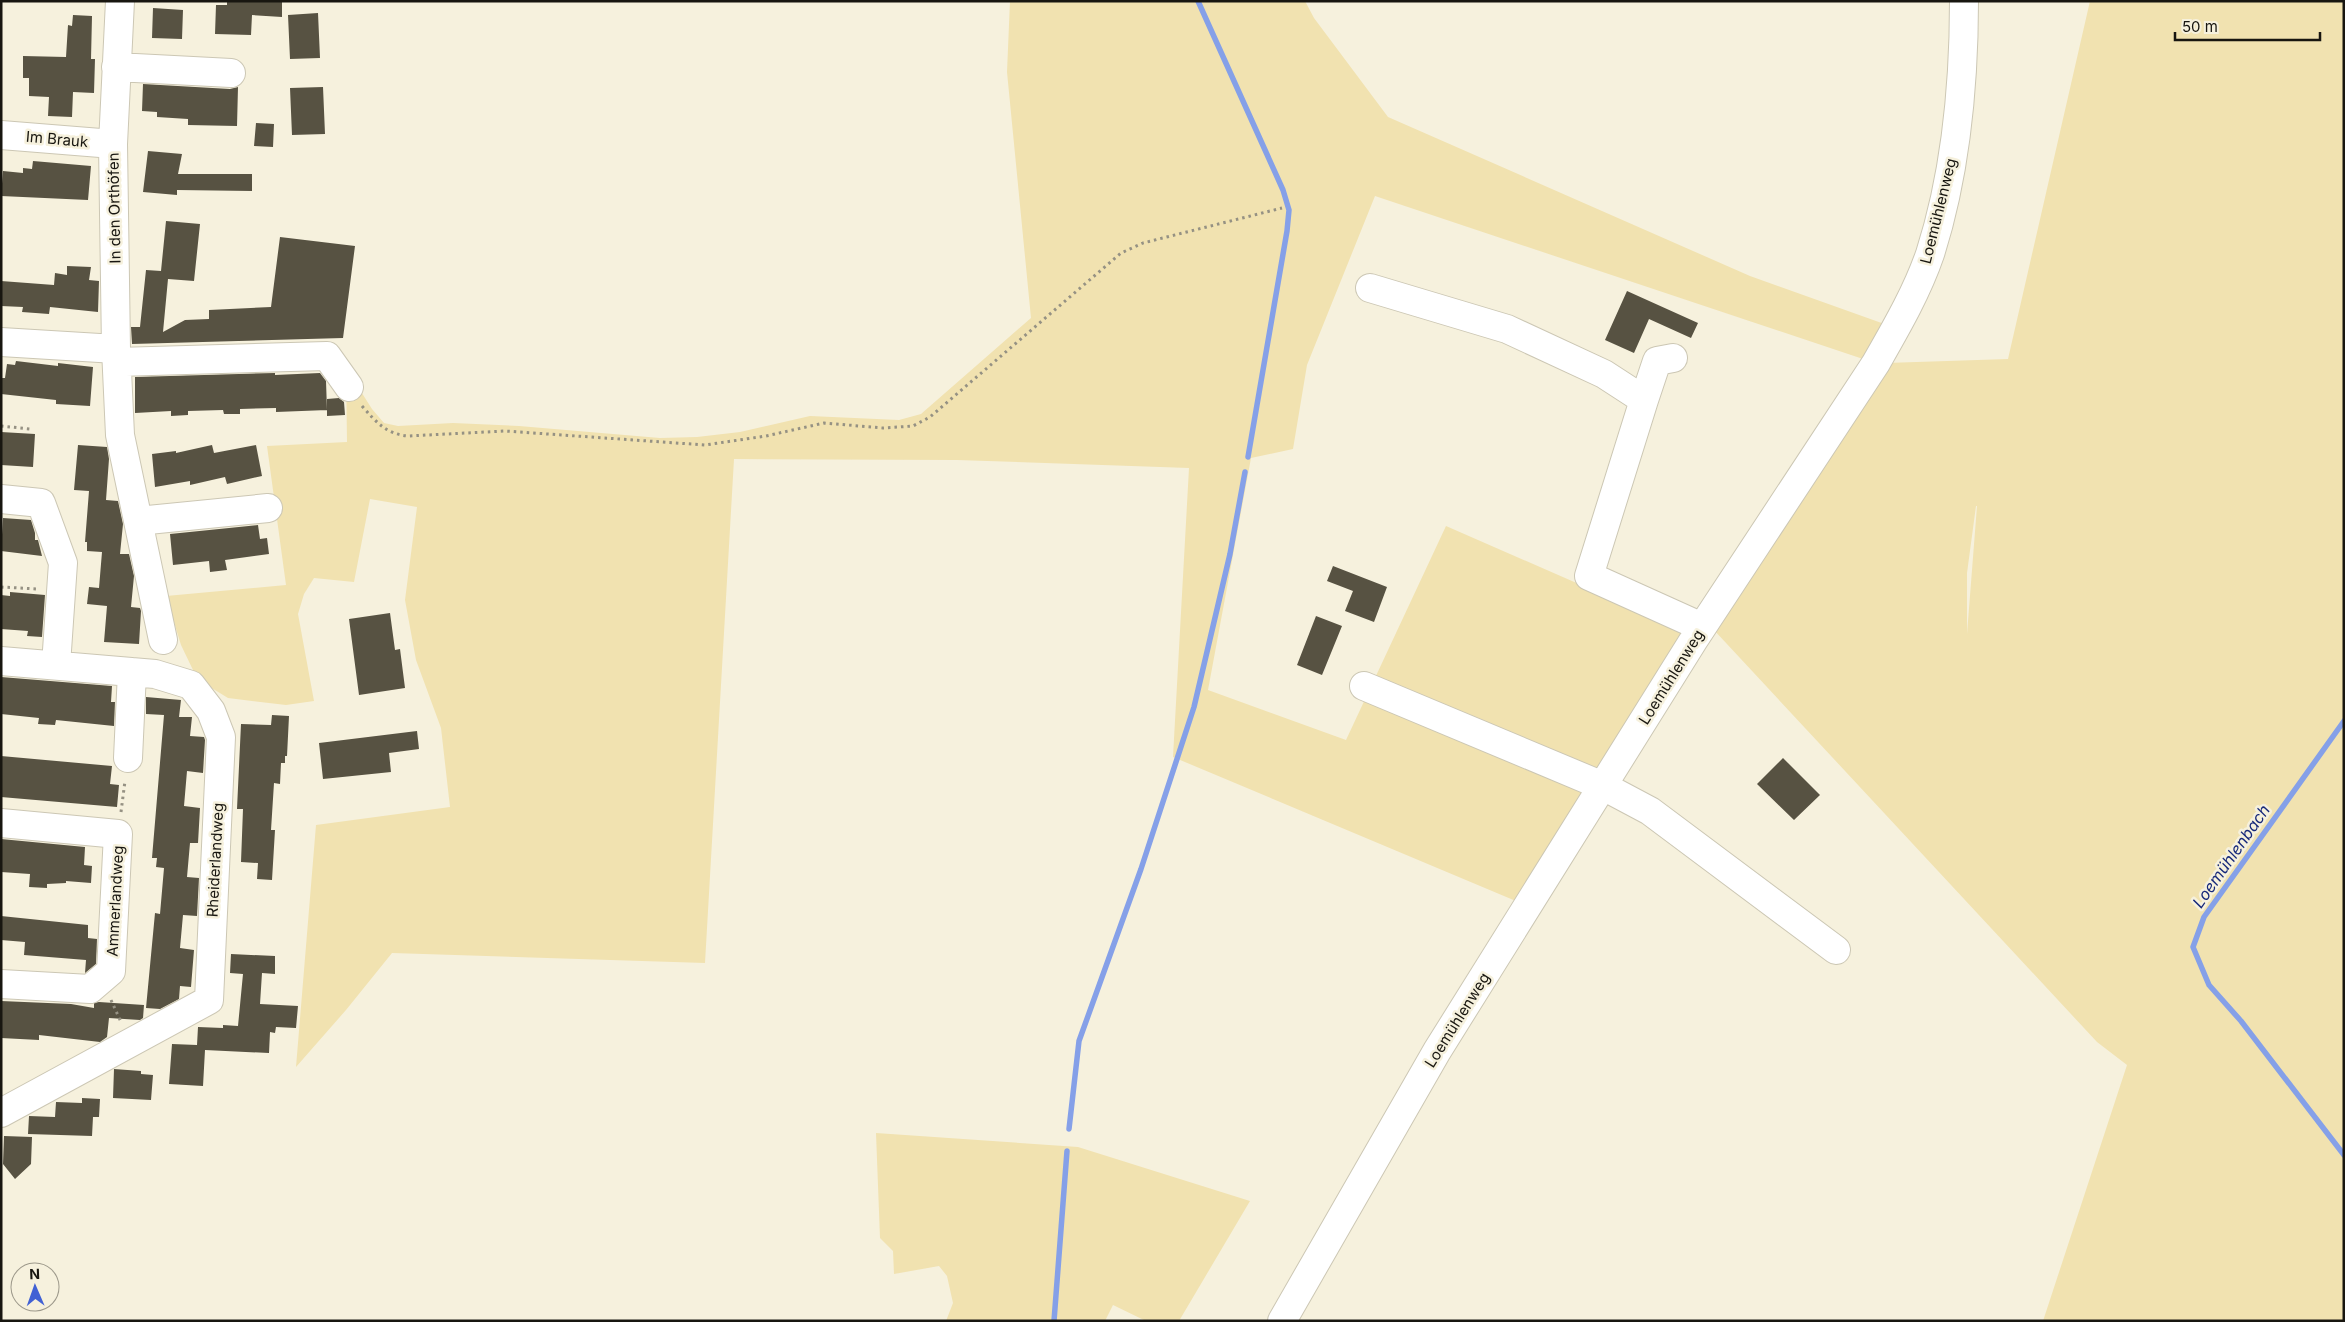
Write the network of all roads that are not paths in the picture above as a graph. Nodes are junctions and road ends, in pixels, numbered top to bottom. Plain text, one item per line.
1 (120, 1) edge
2 (1964, 1) edge
3 (116, 67) junction
4 (231, 73) dead end
5 (1, 134) edge
6 (113, 144) junction
7 (1370, 288) dead end
8 (1, 342) edge
9 (116, 356) junction
10 (1673, 358) dead end
11 (349, 387) road end
12 (1644, 400) junction
13 (1, 500) edge
14 (268, 508) dead end
15 (138, 521) junction
16 (1702, 627) junction
17 (163, 640) dead end
18 (1, 661) edge
19 (56, 665) junction
20 (132, 672) junction
21 (1364, 686) dead end
22 (128, 758) road end
23 (1603, 786) junction
24 (1, 823) edge
25 (1836, 950) dead end
26 (1, 984) edge
27 (1, 1113) edge
28 (1282, 1321) edge

1 - 3 street, In den Orthöfen
2 - 16 street, Loemühlenweg
3 - 4 street
3 - 6 street, In den Orthöfen
5 - 6 street, Im Brauk
6 - 9 street, In den Orthöfen
7 - 12 street
8 - 9 street
9 - 11 street
9 - 15 street, In den Orthöfen
10 - 12 street
12 - 16 street
13 - 19 street
14 - 15 street
15 - 17 street, In den Orthöfen
16 - 23 street, Loemühlenweg
18 - 19 street, Rheiderlandweg
19 - 20 street, Rheiderlandweg
20 - 22 street
20 - 27 street, Rheiderlandweg
21 - 23 street
23 - 25 street
23 - 28 street, Loemühlenweg
24 - 26 street, Ammerlandweg

